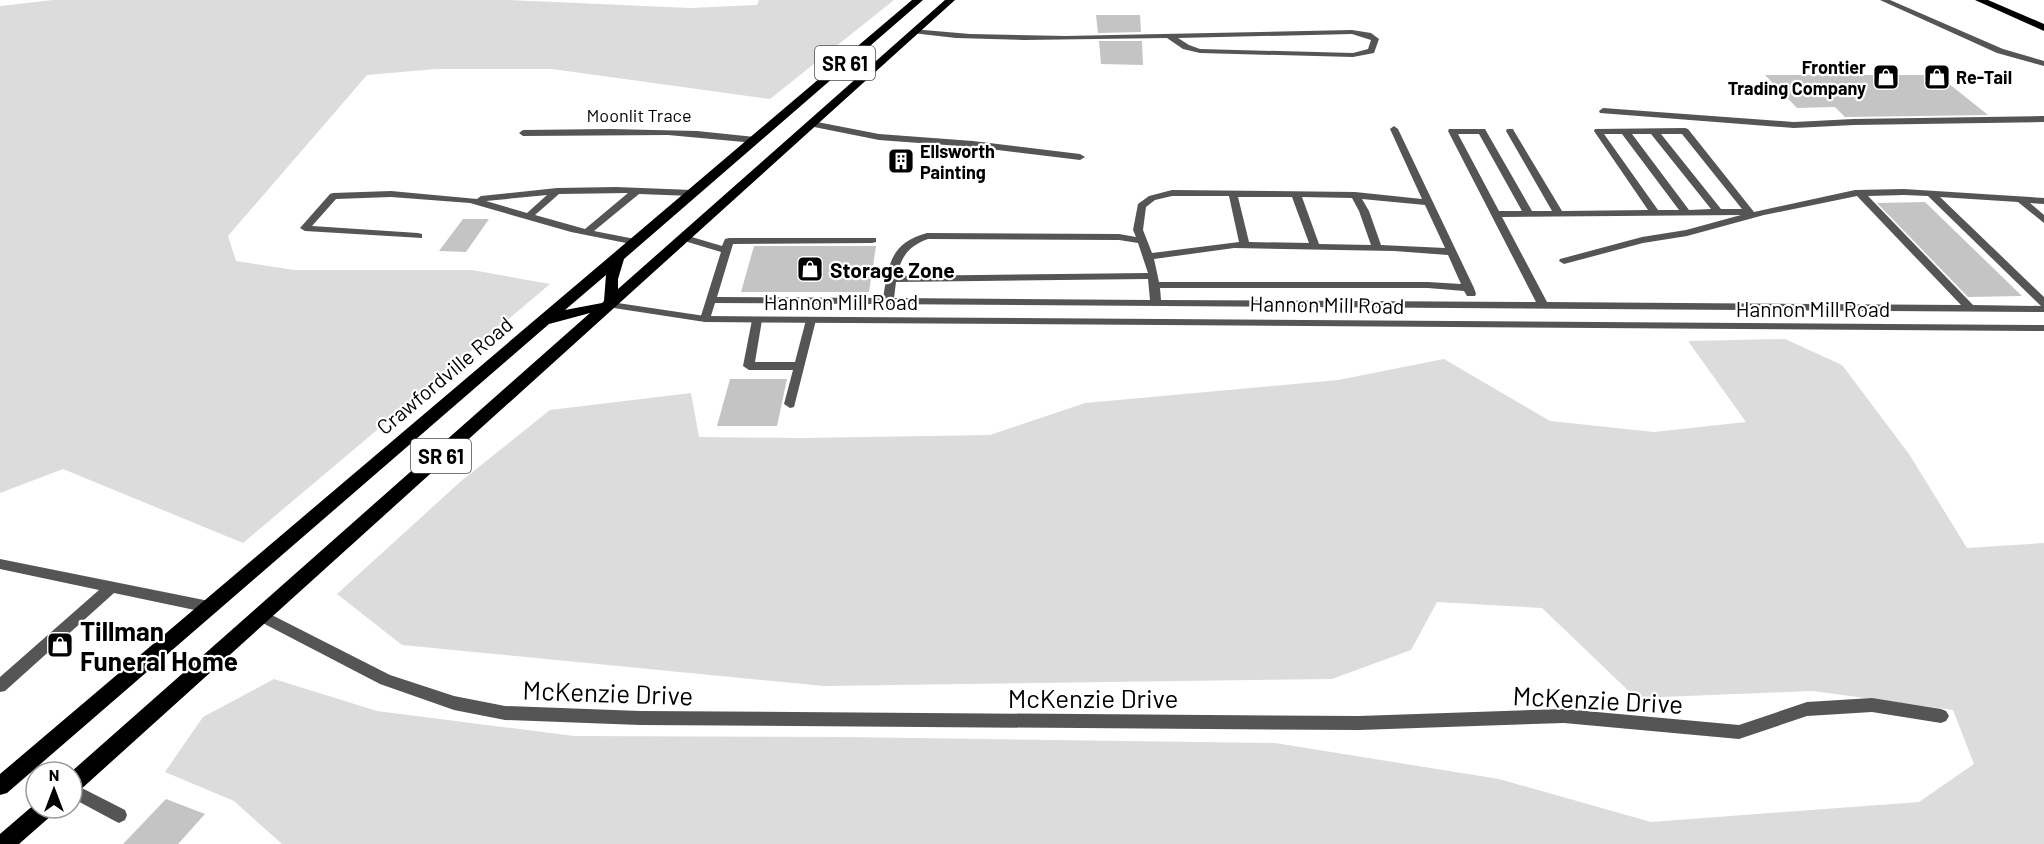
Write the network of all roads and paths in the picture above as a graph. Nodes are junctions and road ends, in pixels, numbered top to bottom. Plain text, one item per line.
1 (918, 0) edge
2 (950, 0) edge
3 (1884, 0) edge
4 (1980, 0) edge
5 (902, 14) junction
6 (2044, 28) edge
7 (915, 31) junction
8 (1169, 36) junction
9 (897, 48) junction
10 (846, 61) junction
11 (2044, 64) edge
12 (840, 99) junction
13 (1603, 111) dead end
14 (2044, 119) edge
15 (812, 124) junction
16 (1394, 129) dead end
17 (1510, 130) dead end
18 (1625, 130) junction
19 (1654, 130) junction
20 (523, 133) dead end
21 (755, 140) junction
22 (1080, 157) dead end
23 (557, 191) junction
24 (637, 191) junction
25 (692, 193) junction
26 (1860, 193) junction
27 (1233, 194) junction
28 (1296, 194) junction
29 (1355, 195) junction
30 (1932, 195) junction
31 (471, 200) junction
32 (2022, 201) junction
33 (2044, 201) edge
34 (1429, 203) junction
35 (1718, 212) junction
36 (1749, 212) junction
37 (1763, 212) junction
38 (1654, 213) junction
39 (1687, 213) junction
40 (1496, 214) junction
41 (1529, 214) junction
42 (1559, 214) junction
43 (529, 216) junction
44 (2044, 220) edge
45 (588, 232) junction
46 (418, 236) dead end
47 (685, 238) junction
48 (872, 240) dead end
49 (1142, 241) junction
50 (636, 242) junction
51 (1245, 246) junction
52 (1315, 247) junction
53 (1377, 248) junction
54 (726, 250) junction
55 (1453, 252) junction
56 (618, 257) junction
57 (1148, 257) junction
58 (1564, 261) dead end
59 (892, 279) junction
60 (1154, 281) junction
61 (1469, 288) junction
62 (711, 300) junction
63 (888, 301) junction
64 (1156, 303) junction
65 (2044, 303) edge
66 (610, 305) junction
67 (1477, 306) junction
68 (1540, 307) junction
69 (2044, 309) edge
70 (1972, 310) junction
71 (705, 319) junction
72 (757, 320) junction
73 (811, 320) junction
74 (541, 324) junction
75 (1547, 327) junction
76 (2044, 328) edge
77 (799, 366) junction
78 (790, 404) dead end
79 (0, 564) edge
80 (113, 586) junction
81 (210, 607) junction
82 (260, 615) junction
83 (0, 686) edge
84 (1941, 716) dead end
85 (84, 772) edge
86 (0, 786) edge
87 (84, 796) edge
88 (119, 815) dead end
89 (31, 820) edge
90 (4, 844) edge

1 - 5 main road, Crawfordville Road / SR 61
2 - 7 main road, SR 61
3 - 11 street
4 - 6 main road
5 - 9 main road
5 - 10 main road, Crawfordville Road / SR 61
7 - 8 street
7 - 9 main road, SR 61
8 - 8 street
9 - 12 main road, SR 61
10 - 12 main road
10 - 21 main road, Crawfordville Road / SR 61
12 - 15 main road, SR 61
13 - 14 street
15 - 22 street
15 - 47 main road, SR 61
16 - 34 street
17 - 42 street
18 - 19 street
18 - 38 street
18 - 39 street
19 - 35 street
19 - 36 street
20 - 21 street, Moonlit Trace
21 - 25 main road, Crawfordville Road / SR 61
23 - 24 street
23 - 31 street
23 - 43 street
24 - 25 street
24 - 45 street
25 - 50 main road, Crawfordville Road / SR 61
26 - 30 street
26 - 37 street
26 - 70 street
27 - 28 street
27 - 49 street
27 - 51 street
28 - 29 street
28 - 52 street
29 - 34 street
29 - 53 street
30 - 32 street
30 - 65 street
31 - 43 street
31 - 46 street
32 - 33 street
32 - 44 street
34 - 55 street
35 - 36 street
35 - 39 street
36 - 37 street
37 - 58 street
38 - 39 street
38 - 42 street
40 - 41 street
40 - 41 street
40 - 68 street
41 - 42 street
43 - 45 street
45 - 50 street
47 - 54 street
47 - 66 main road, SR 61
48 - 54 street
49 - 57 street
49 - 59 street
50 - 56 main road, Crawfordville Road / SR 61
51 - 52 street
51 - 57 street
52 - 53 street
53 - 55 street
54 - 62 street
55 - 61 street
56 - 66 main road
56 - 74 main road, Crawfordville Road / SR 61
57 - 60 street
59 - 60 street
59 - 63 street
60 - 61 street
60 - 64 street
61 - 67 street
62 - 63 street
62 - 71 street
63 - 64 street
64 - 67 street
66 - 71 street, Hannon Mill Road
66 - 74 main road
66 - 82 main road, SR 61
67 - 68 street
68 - 70 street
68 - 75 street
69 - 70 street
71 - 72 street, Hannon Mill Road
72 - 73 street, Hannon Mill Road
72 - 77 street
73 - 75 street, Hannon Mill Road
73 - 77 street
74 - 81 main road, Crawfordville Road / SR 61
75 - 76 street, Hannon Mill Road
77 - 78 street
79 - 80 street
80 - 81 street
80 - 83 street
81 - 86 main road, Crawfordville Road / SR 61
82 - 84 street, McKenzie Drive
82 - 85 main road, SR 61
87 - 88 street
89 - 90 main road

